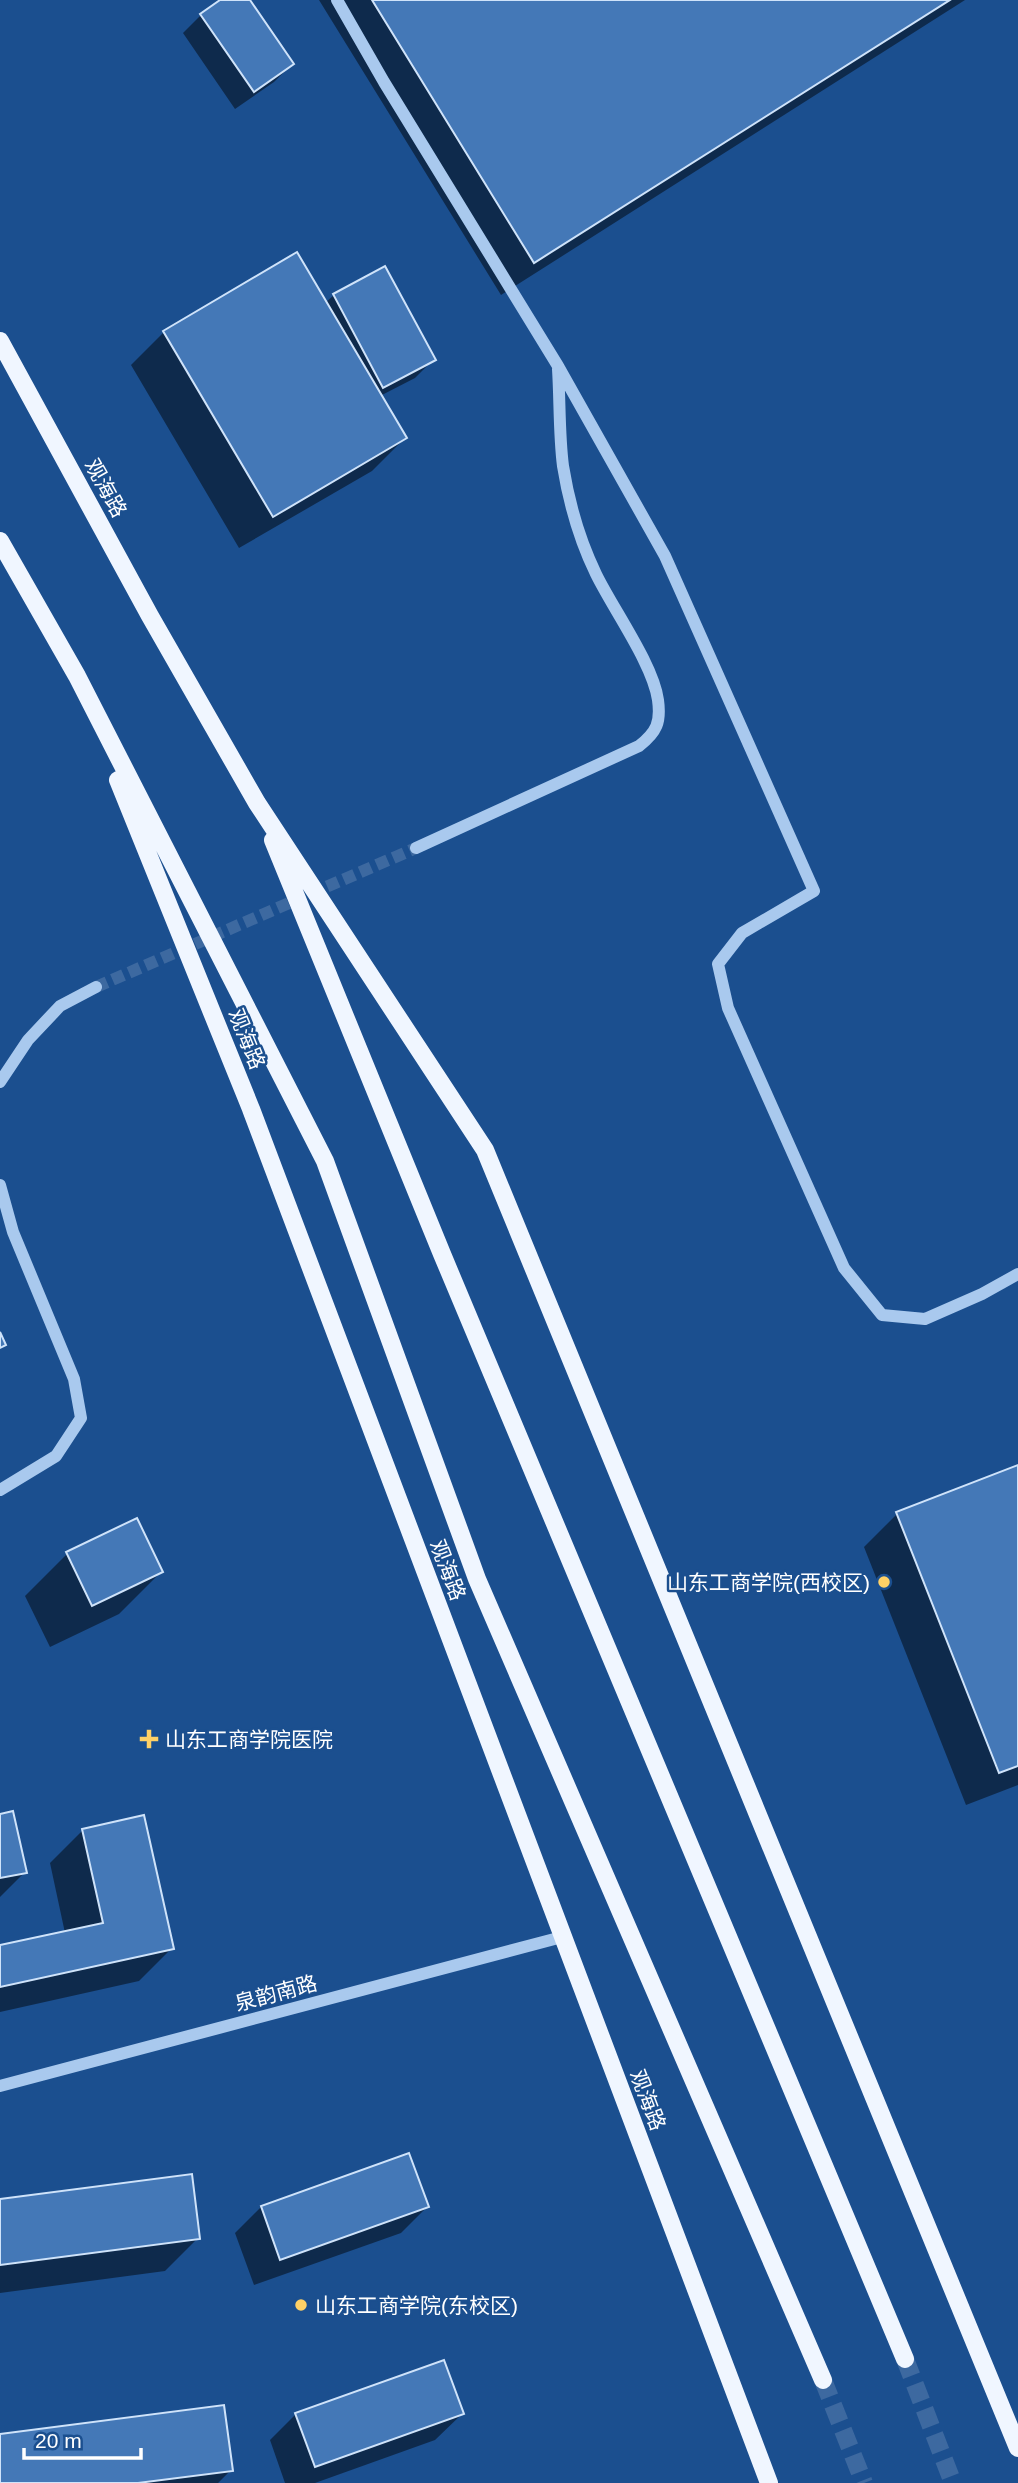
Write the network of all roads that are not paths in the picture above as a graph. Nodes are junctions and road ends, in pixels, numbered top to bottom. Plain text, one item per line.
1 (337, 0) edge
2 (0, 341) edge
3 (558, 366) junction
4 (0, 541) edge
5 (77, 676) junction
6 (257, 803) junction
7 (416, 848) tunnel mouth
8 (96, 987) tunnel mouth
9 (0, 1082) edge
10 (0, 1185) edge
11 (1018, 1275) edge
12 (0, 1490) edge
13 (562, 1937) junction
14 (0, 2086) edge
15 (905, 2359) tunnel mouth
16 (823, 2380) tunnel mouth
17 (1018, 2448) edge
18 (769, 2483) edge

1 - 3 street
2 - 6 main road, 观海路
3 - 7 street
3 - 11 street
4 - 5 main road, 观海路
5 - 13 main road, 观海路
5 - 16 main road, 观海路
6 - 15 main road, 观海路
6 - 17 main road, 观海路
8 - 9 street
10 - 12 street
13 - 14 street, 泉韵南路
13 - 18 main road, 观海路

